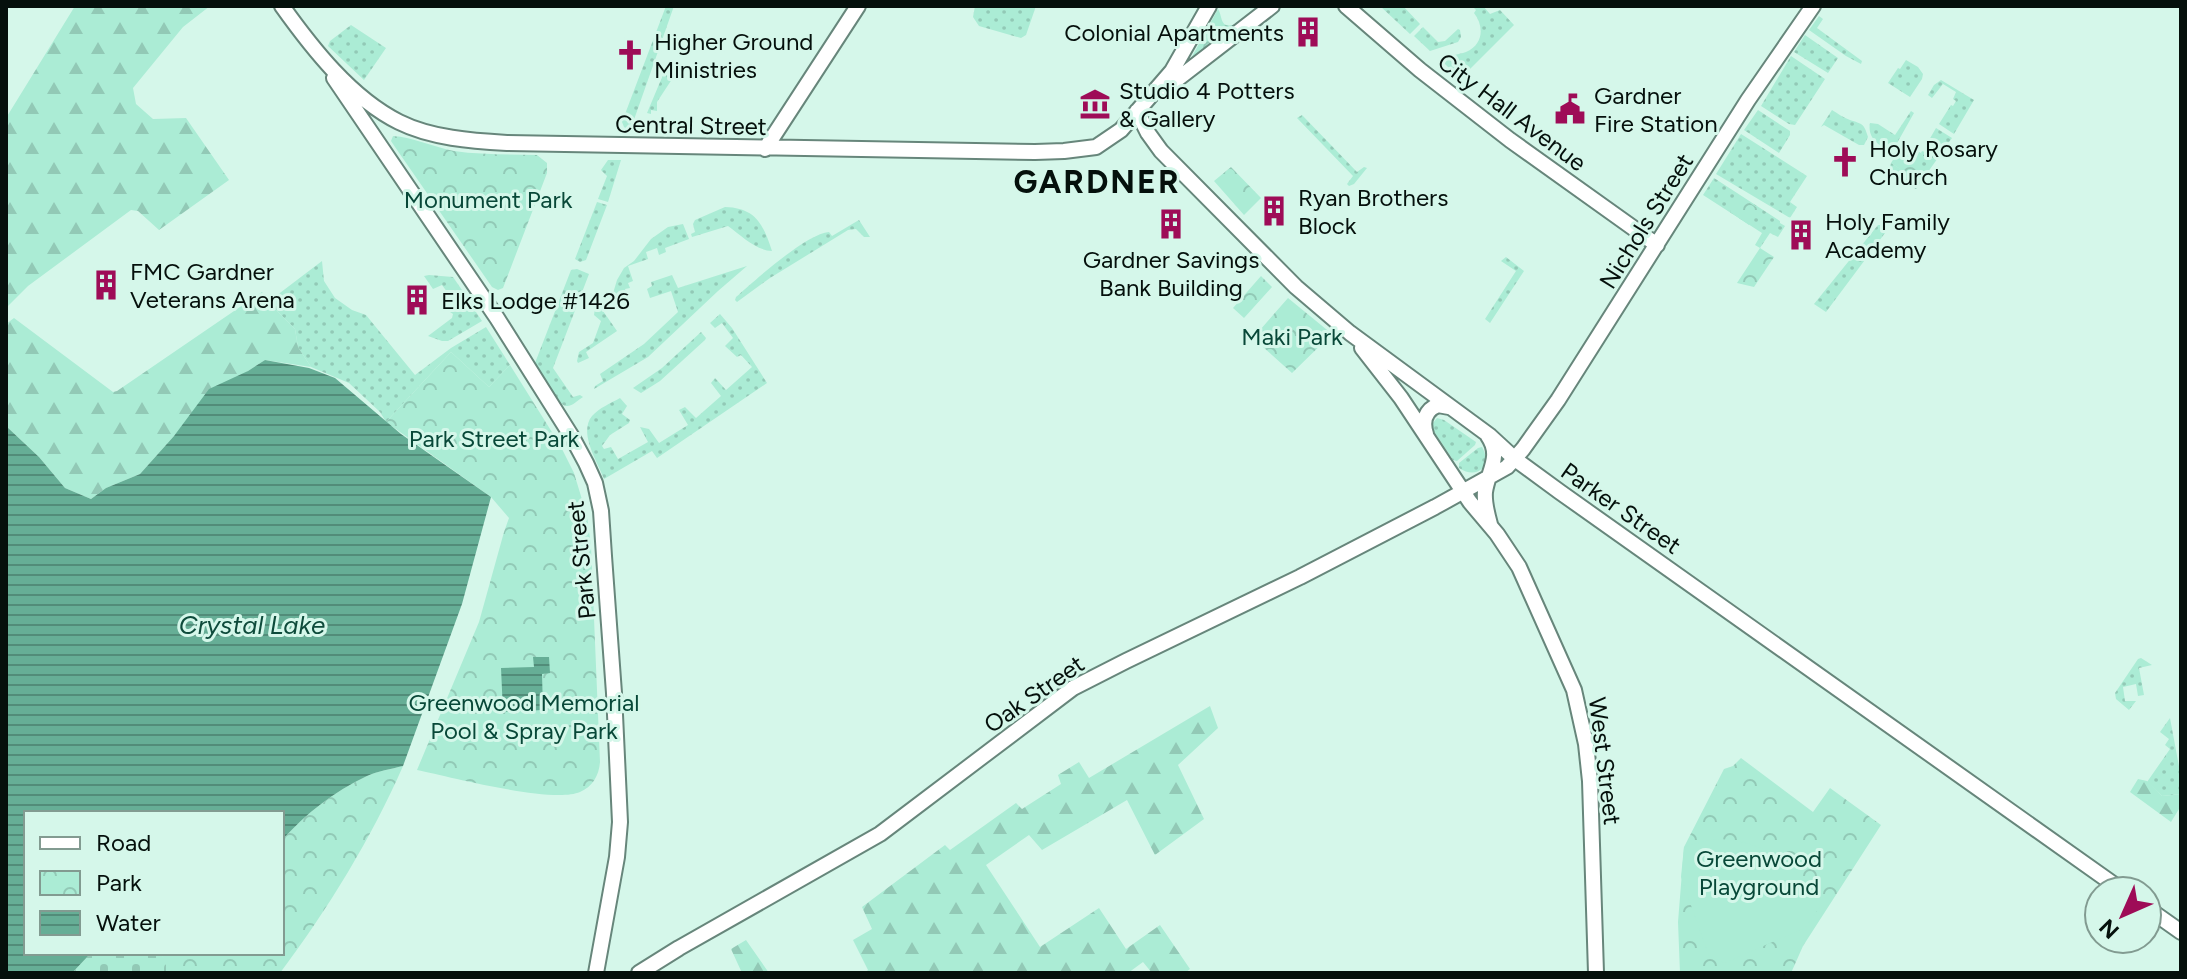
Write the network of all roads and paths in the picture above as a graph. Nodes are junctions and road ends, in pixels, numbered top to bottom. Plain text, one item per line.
1 (282, 6) edge
2 (858, 6) edge
3 (1209, 6) edge
4 (1272, 6) edge
5 (1346, 6) edge
6 (1813, 6) edge
7 (317, 52) junction
8 (1137, 111) junction
9 (399, 122) junction
10 (765, 149) junction
11 (385, 154) junction
12 (1657, 245) junction
13 (1350, 333) junction
14 (1453, 409) junction
15 (1482, 430) junction
16 (1426, 437) junction
17 (1515, 459) junction
18 (1490, 476) junction
19 (1463, 491) junction
20 (1492, 527) junction
21 (2100, 875) edge
22 (2163, 919) edge
23 (2181, 932) edge
24 (596, 973) edge
25 (639, 973) edge
26 (1596, 973) edge

1 - 7 main road, Central Street
2 - 10 main road
3 - 8 main road
4 - 8 main road
5 - 12 main road, City Hall Avenue
6 - 12 main road, Nichols Street
7 - 9 main road, Central Street
7 - 11 main road, Park Street
8 - 10 main road, Central Street
8 - 13 main road, Parker Street
9 - 10 main road, Central Street
9 - 11 main road
11 - 24 main road, Park Street
12 - 17 main road, Nichols Street
13 - 14 main road, Parker Street
13 - 16 main road, West Street
14 - 15 main road, Parker Street
14 - 16 main road
15 - 17 main road, Parker Street
15 - 18 main road, West Street
16 - 19 main road, West Street
17 - 18 main road, Oak Street
17 - 21 main road, Parker Street
18 - 19 main road, Oak Street
18 - 20 main road, West Street
19 - 20 main road, West Street
19 - 25 main road, Oak Street
20 - 26 main road, West Street
22 - 23 main road

